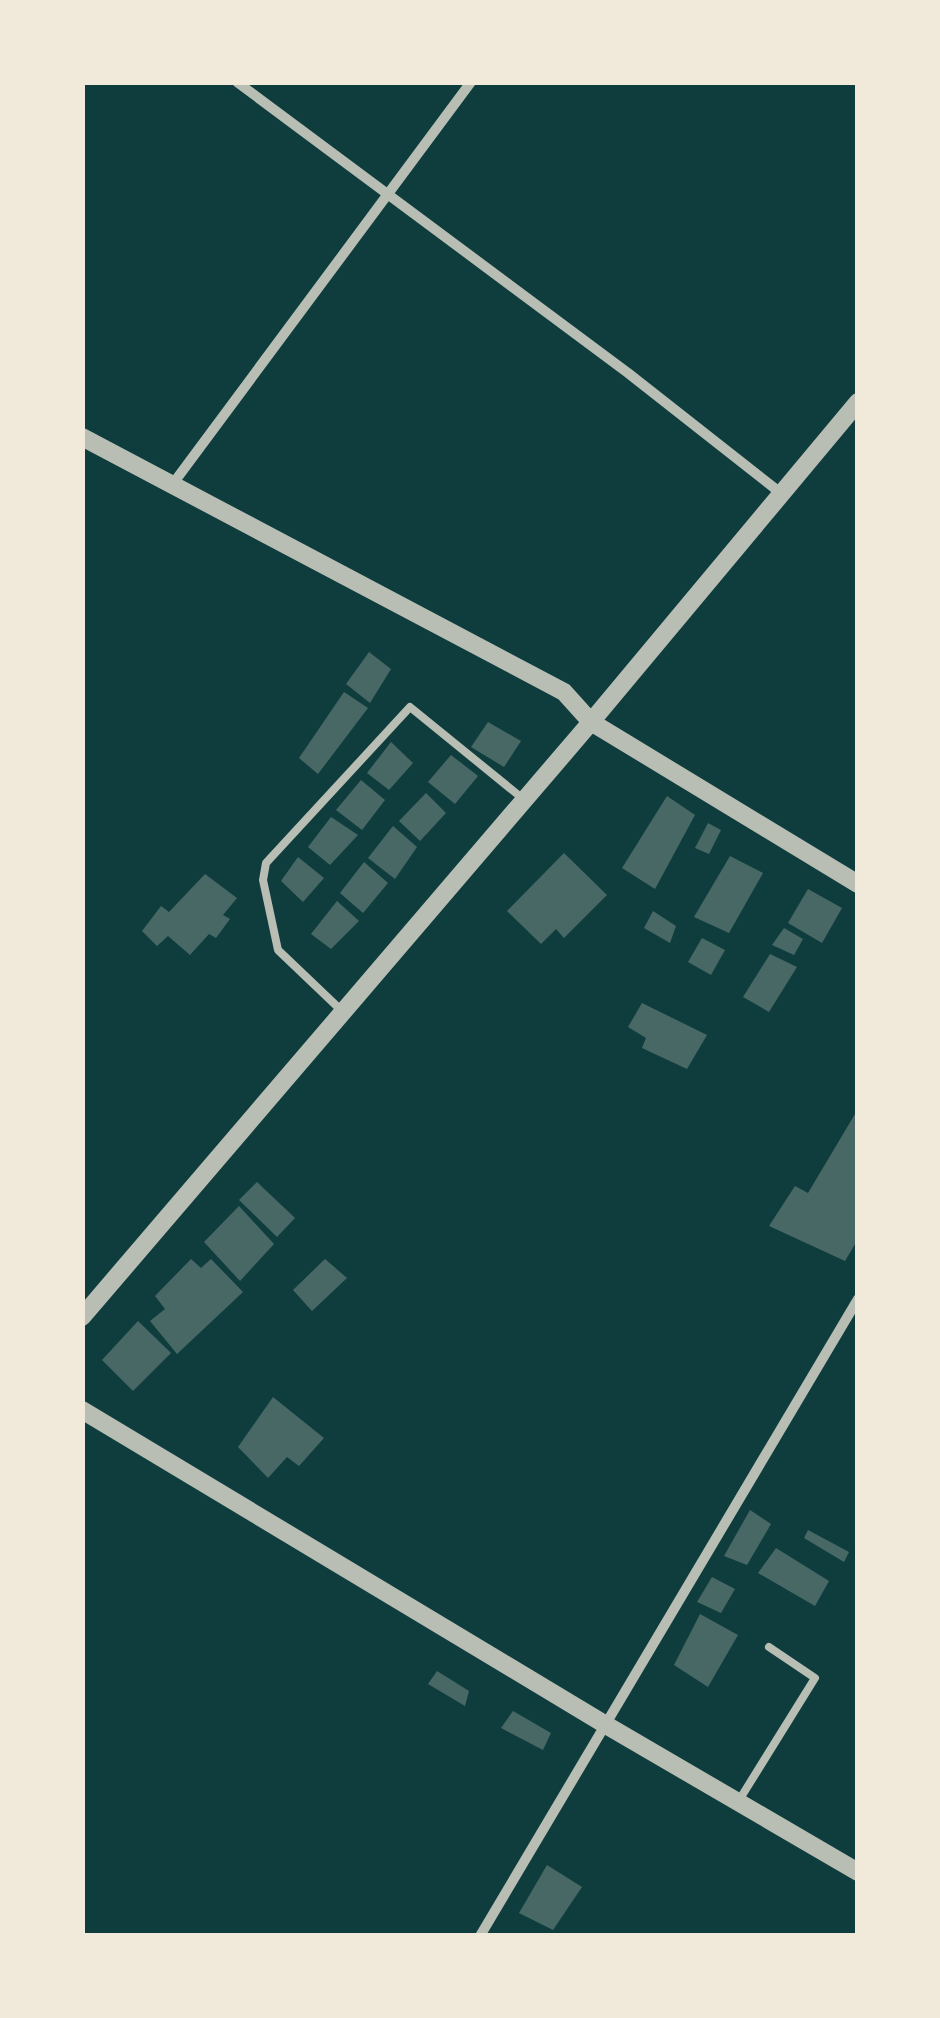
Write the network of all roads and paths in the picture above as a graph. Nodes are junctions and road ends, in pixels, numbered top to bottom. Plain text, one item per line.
1 (237, 82) edge
2 (471, 82) edge
3 (387, 193) junction
4 (858, 402) edge
5 (82, 437) edge
6 (172, 485) junction
7 (782, 494) junction
8 (591, 722) junction
9 (524, 800) junction
10 (858, 884) edge
11 (344, 1012) junction
12 (858, 1299) edge
13 (82, 1317) edge
14 (82, 1410) edge
15 (769, 1647) dead end
16 (606, 1725) junction
17 (738, 1802) junction
18 (858, 1872) edge
19 (480, 1936) edge

1 - 3 street
2 - 3 street
3 - 6 street
3 - 7 street
4 - 7 street
5 - 6 street
6 - 8 street
7 - 8 street
8 - 9 street
8 - 10 street
9 - 11 street
9 - 11 lane
11 - 13 street
12 - 16 street
14 - 16 street
15 - 17 lane
16 - 17 street
16 - 19 street
17 - 18 street

